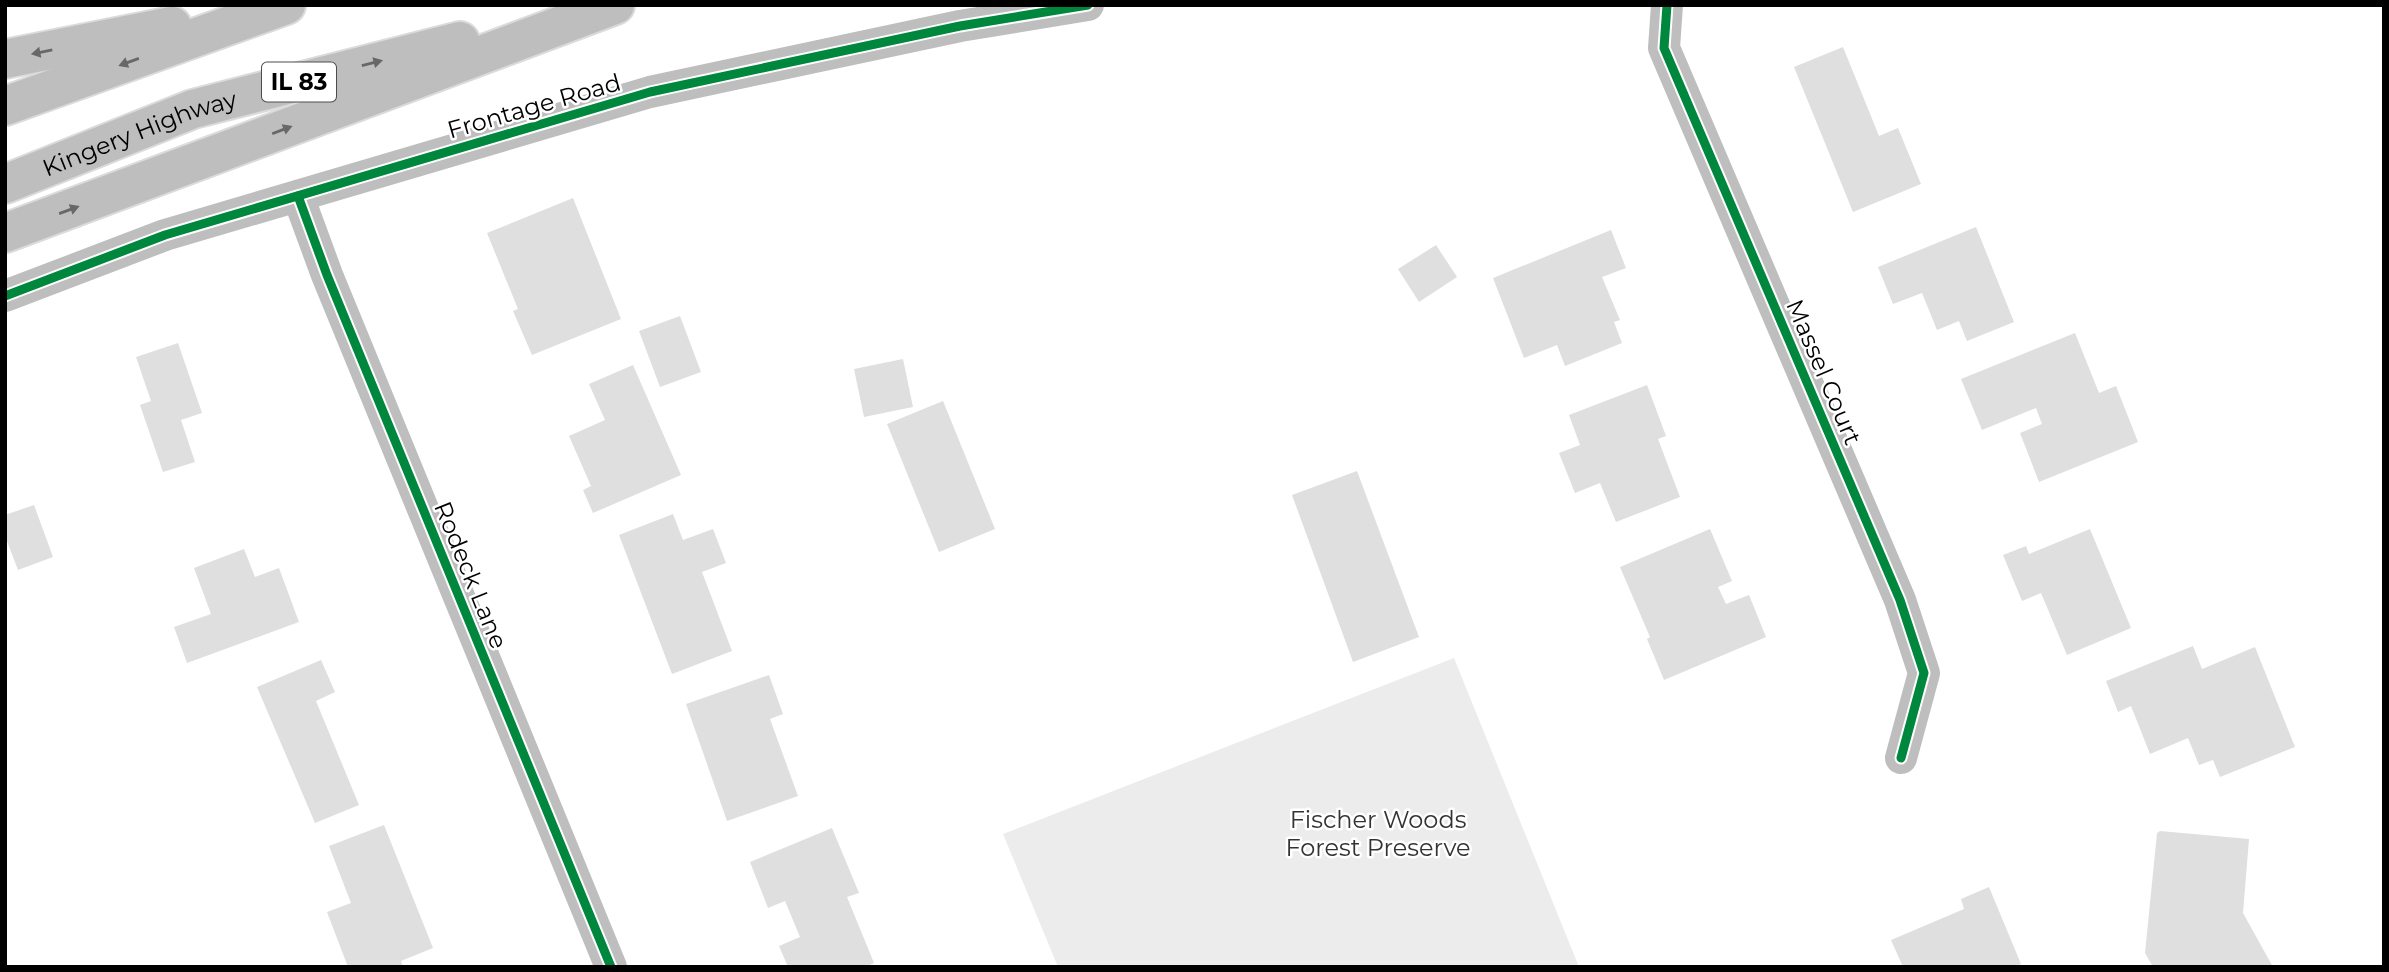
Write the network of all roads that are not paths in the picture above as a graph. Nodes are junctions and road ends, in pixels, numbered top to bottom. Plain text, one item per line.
1 (277, 5) edge
2 (286, 5) edge
3 (601, 5) edge
4 (615, 5) edge
5 (1088, 5) edge
6 (1667, 5) edge
7 (5, 59) edge
8 (5, 106) edge
9 (5, 184) edge
10 (298, 196) junction
11 (5, 233) edge
12 (5, 296) edge
13 (1901, 758) dead end
14 (611, 967) edge

1 -> 7 highway
2 -> 8 highway
9 -> 3 highway, Kingery Highway / IL 83
11 -> 4 highway
5 - 10 street, Frontage Road
6 - 13 street, Massel Court
10 - 12 street, Frontage Road
10 - 14 street, Rodeck Lane

